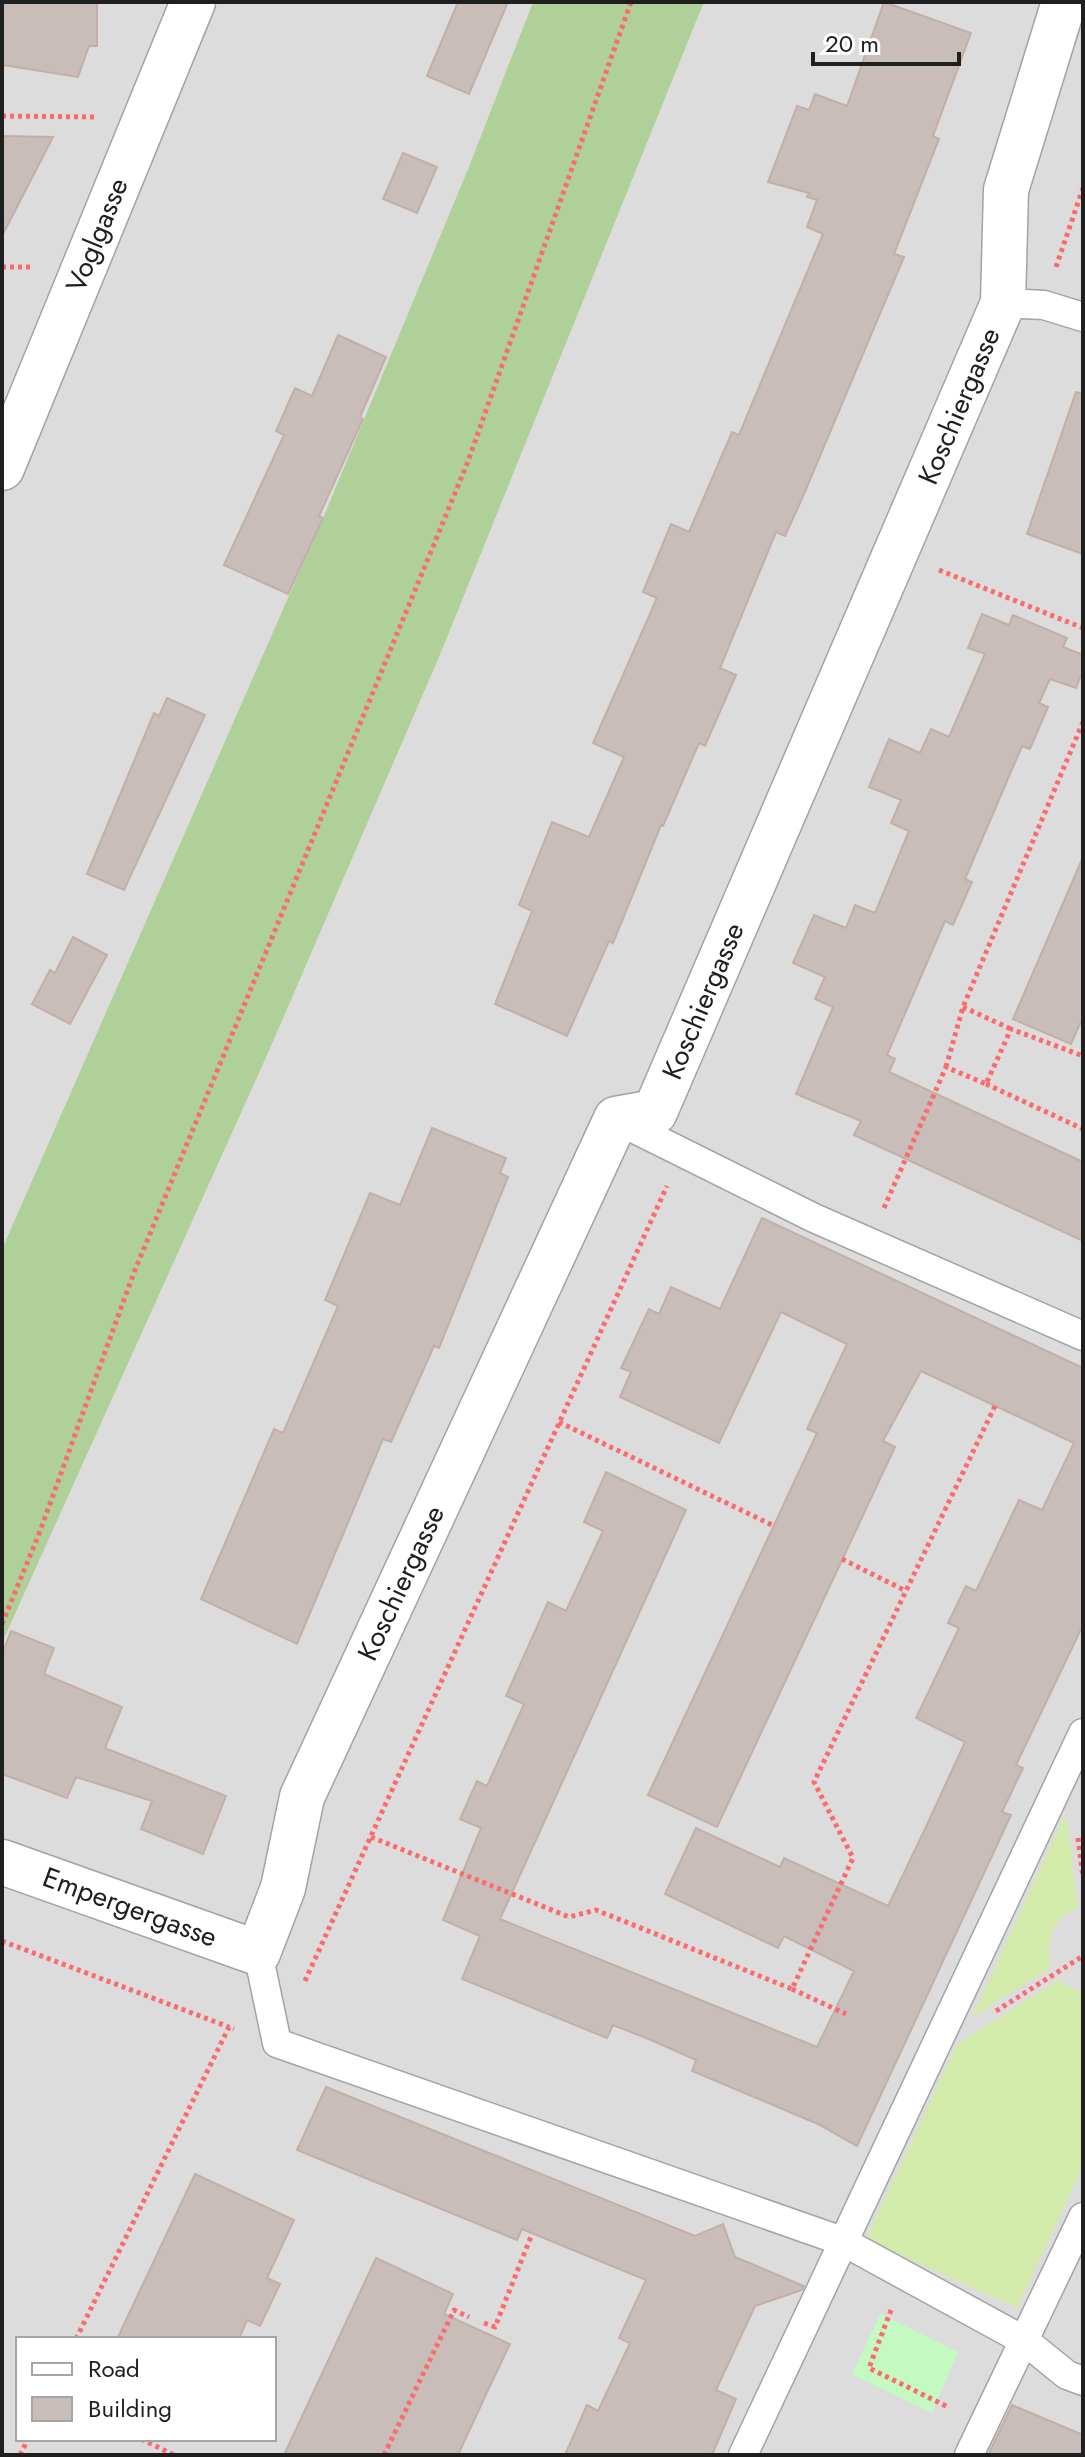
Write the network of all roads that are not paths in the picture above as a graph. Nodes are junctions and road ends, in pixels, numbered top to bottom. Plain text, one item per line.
1 (193, 2) edge
2 (1064, 2) edge
3 (1024, 304) junction
4 (1083, 317) edge
5 (2, 468) edge
6 (616, 1119) junction
7 (1083, 1336) edge
8 (1083, 1733) edge
9 (2, 1862) edge
10 (258, 1953) junction
11 (1083, 2217) edge
12 (842, 2241) junction
13 (1025, 2341) junction
14 (1083, 2381) edge
15 (743, 2455) edge
16 (969, 2455) edge

1 - 5 street, Voglgasse
2 - 3 street, Koschiergasse
3 - 4 lane
3 - 6 street, Koschiergasse
6 - 7 lane
6 - 10 street, Koschiergasse
8 - 12 lane
9 - 10 street, Empergergasse
10 - 12 lane
11 - 13 lane
12 - 13 lane
12 - 15 lane
13 - 14 lane
13 - 16 lane

